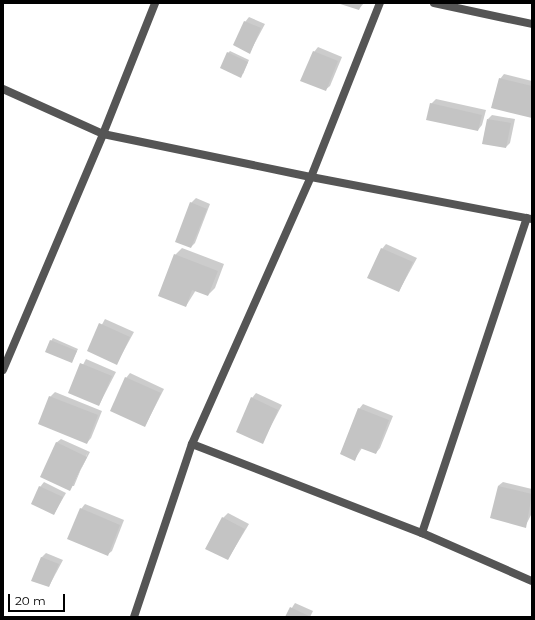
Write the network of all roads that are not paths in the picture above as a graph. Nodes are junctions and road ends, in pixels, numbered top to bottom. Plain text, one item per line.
1 (155, 3) edge
2 (380, 3) edge
3 (434, 3) edge
4 (532, 24) edge
5 (3, 89) edge
6 (103, 134) junction
7 (311, 177) junction
8 (530, 218) edge
9 (3, 370) edge
10 (192, 444) junction
11 (422, 533) junction
12 (532, 581) edge
13 (134, 617) edge

1 - 6 street
2 - 7 street
3 - 4 street
5 - 6 street
6 - 7 street
6 - 9 street
7 - 8 street
7 - 10 street
8 - 11 street
10 - 11 street
10 - 13 street
11 - 12 street

